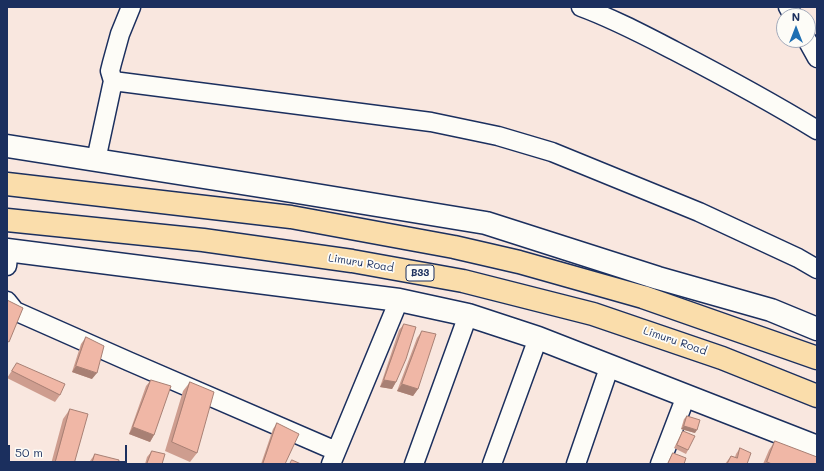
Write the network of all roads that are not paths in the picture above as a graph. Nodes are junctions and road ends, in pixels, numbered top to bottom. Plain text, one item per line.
1 (131, 7) edge
2 (581, 7) edge
3 (811, 48) edge
4 (817, 58) edge
5 (113, 81) junction
6 (817, 130) edge
7 (7, 146) edge
8 (96, 160) junction
9 (7, 184) edge
10 (7, 220) edge
11 (8, 255) edge
12 (817, 269) edge
13 (399, 300) junction
14 (7, 301) edge
15 (468, 315) junction
16 (817, 329) edge
17 (538, 338) junction
18 (817, 358) edge
19 (610, 365) junction
20 (686, 396) junction
21 (817, 396) edge
22 (817, 447) edge
23 (334, 458) edge
24 (414, 464) edge
25 (492, 464) edge
26 (576, 464) edge
27 (660, 464) edge

1 - 5 street
2 - 6 street
3 - 4 street
5 - 8 street
5 - 12 street
7 - 8 street
8 - 16 street
9 - 18 highway
10 - 21 highway, Limuru Road / B33
11 - 13 street
13 - 15 street
13 - 23 street
14 - 23 street
15 - 17 street
15 - 24 street
17 - 19 street
17 - 25 street
19 - 20 street
19 - 26 street
20 - 22 street
20 - 27 street

